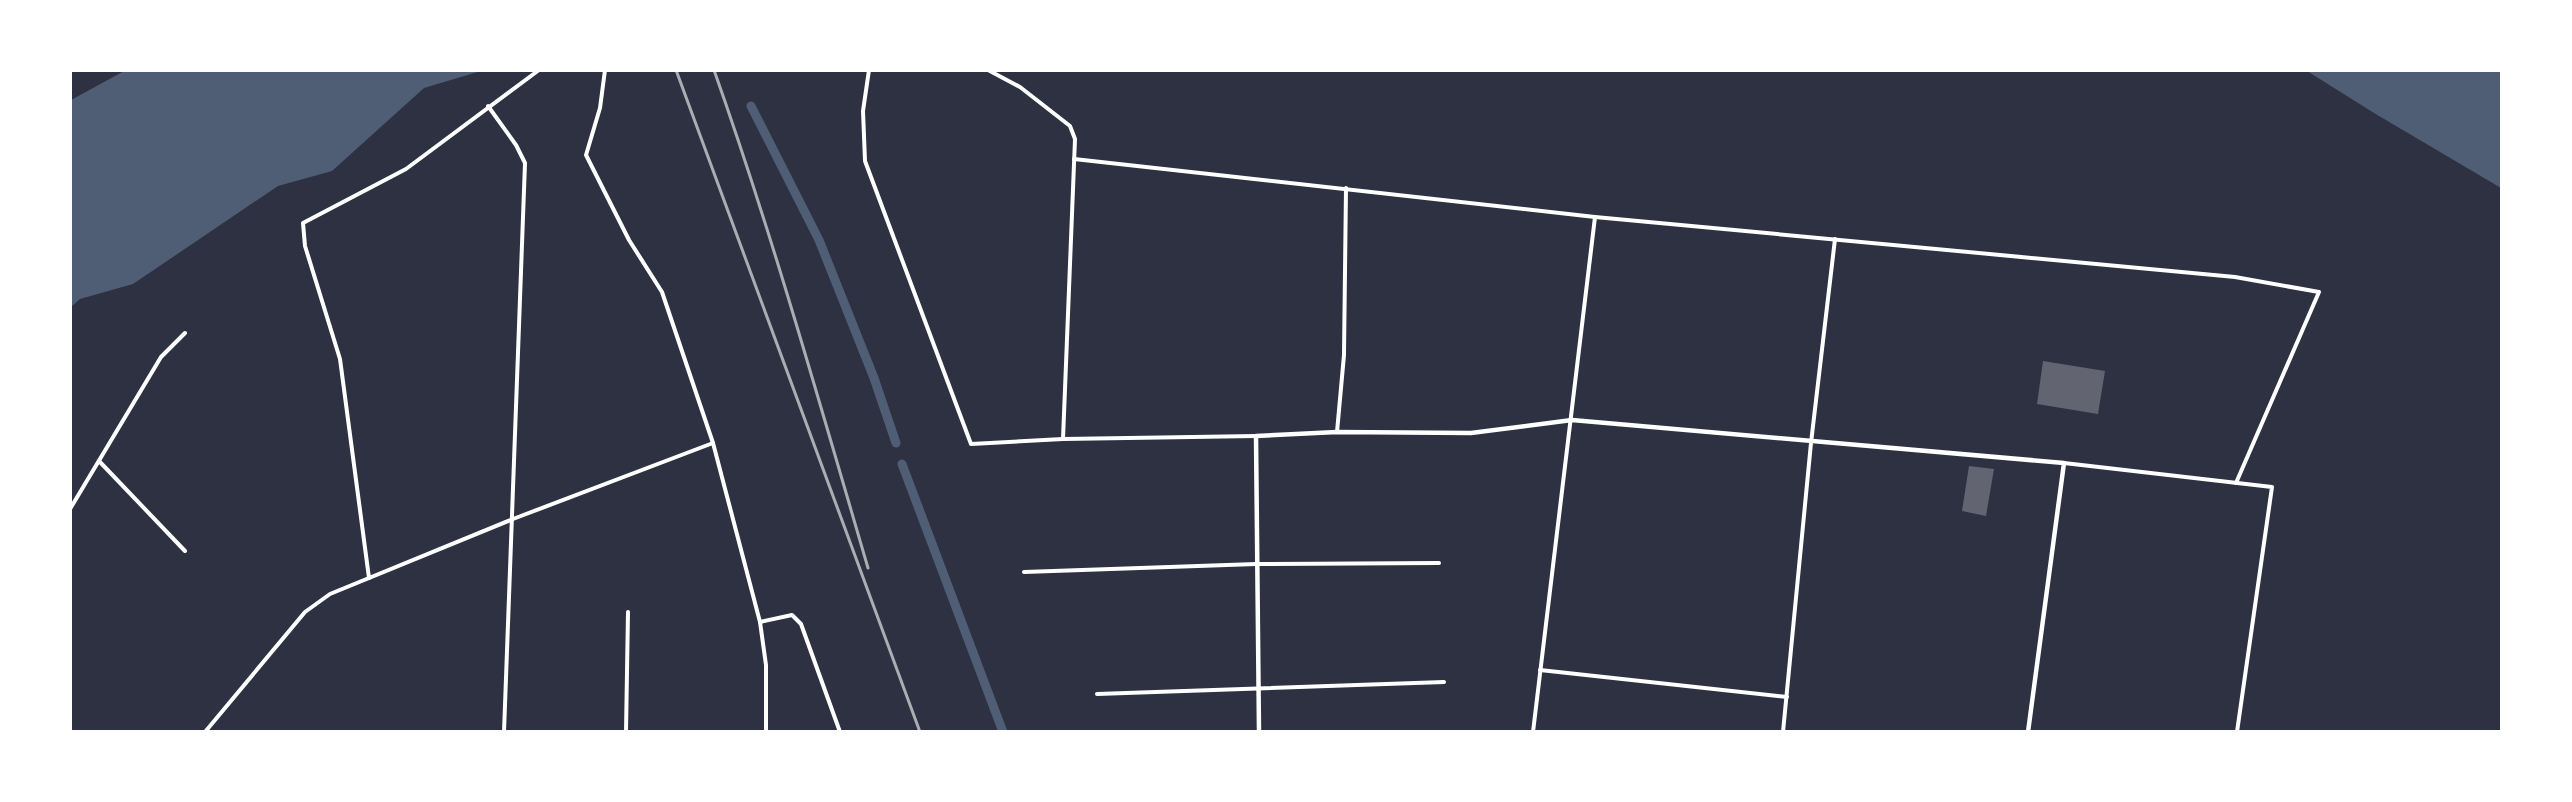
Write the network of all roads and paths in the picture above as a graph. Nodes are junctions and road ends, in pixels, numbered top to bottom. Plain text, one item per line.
1 (539, 70) edge
2 (605, 70) edge
3 (869, 70) edge
4 (988, 70) edge
5 (488, 106) junction
6 (1074, 159) junction
7 (1346, 189) junction
8 (1595, 217) junction
9 (1835, 239) junction
10 (185, 333) dead end
11 (1572, 420) junction
12 (1337, 432) junction
13 (1256, 436) junction
14 (1063, 439) junction
15 (712, 443) junction
16 (1811, 443) junction
17 (99, 461) junction
18 (2064, 464) junction
19 (2236, 483) junction
20 (70, 509) edge
21 (513, 519) junction
22 (185, 551) dead end
23 (1439, 563) dead end
24 (1256, 564) junction
25 (1024, 572) dead end
26 (369, 578) junction
27 (628, 612) dead end
28 (760, 622) junction
29 (1540, 670) junction
30 (1444, 682) dead end
31 (1258, 688) junction
32 (1097, 694) dead end
33 (1787, 697) junction
34 (205, 732) edge
35 (504, 732) edge
36 (626, 732) edge
37 (766, 732) edge
38 (840, 732) edge
39 (1259, 732) edge
40 (1533, 732) edge
41 (1783, 732) edge
42 (2028, 732) edge
43 (2237, 732) edge

1 - 5 street
2 - 15 street
3 - 14 street
4 - 6 street
5 - 21 street
5 - 26 street
6 - 7 street
6 - 14 street
7 - 8 street
7 - 12 street
8 - 9 street
8 - 11 street
9 - 16 street
9 - 19 street
10 - 17 street
11 - 12 street
11 - 16 street
11 - 29 street
12 - 13 street
13 - 14 street
13 - 24 street
15 - 21 street
15 - 28 street
16 - 18 street
16 - 33 street
17 - 20 street
17 - 22 street
18 - 19 street
18 - 42 street
19 - 43 street
21 - 26 street
21 - 35 street
23 - 24 street
24 - 25 street
24 - 31 street
26 - 34 street
27 - 36 street
28 - 37 street
28 - 38 street
29 - 33 street
29 - 40 street
30 - 31 street
31 - 32 street
31 - 39 street
33 - 41 street

